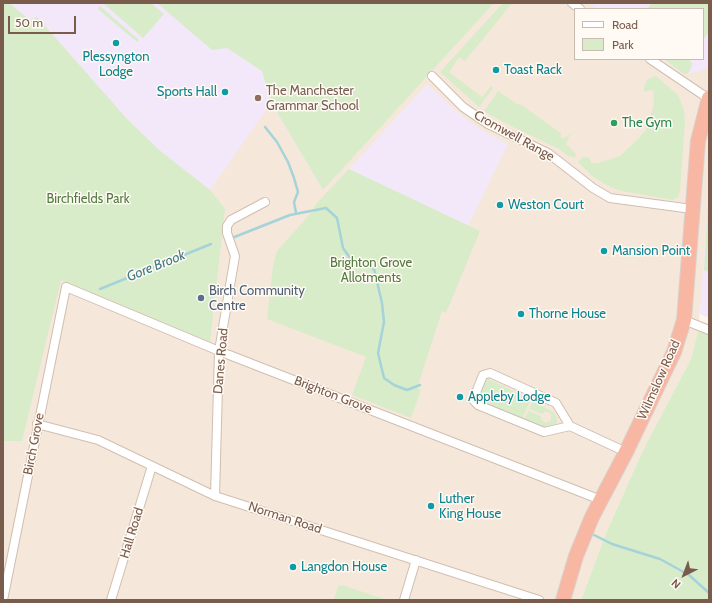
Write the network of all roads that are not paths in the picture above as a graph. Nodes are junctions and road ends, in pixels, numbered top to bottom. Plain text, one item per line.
1 (651, 60) edge
2 (432, 76) dead end
3 (709, 99) edge
4 (265, 202) dead end
5 (692, 209) junction
6 (66, 287) joint
7 (684, 320) junction
8 (709, 330) edge
9 (219, 351) junction
10 (37, 424) junction
11 (570, 426) junction
12 (626, 452) junction
13 (152, 466) junction
14 (215, 496) junction
15 (601, 500) junction
16 (416, 560) junction
17 (3, 600) edge
18 (112, 600) edge
19 (404, 600) edge
20 (538, 600) edge
21 (562, 600) edge

1 - 3 street
2 - 5 street, Cromwell Range
3 - 5 highway, Wilmslow Road
4 - 9 street, Danes Road
5 - 7 highway, Wilmslow Road
6 - 9 street, Brighton Grove
6 - 10 street, Birch Grove
7 - 8 street
7 - 12 highway, Wilmslow Road
9 - 14 street, Danes Road
9 - 15 street, Brighton Grove
10 - 13 street, Norman Road
10 - 17 street, Birch Grove
11 - 11 street
11 - 12 street
12 - 15 highway, Wilmslow Road
13 - 14 street, Norman Road
13 - 18 street, Hall Road
14 - 16 street, Norman Road
15 - 21 highway, Wilmslow Road
16 - 19 street
16 - 20 street, Norman Road

